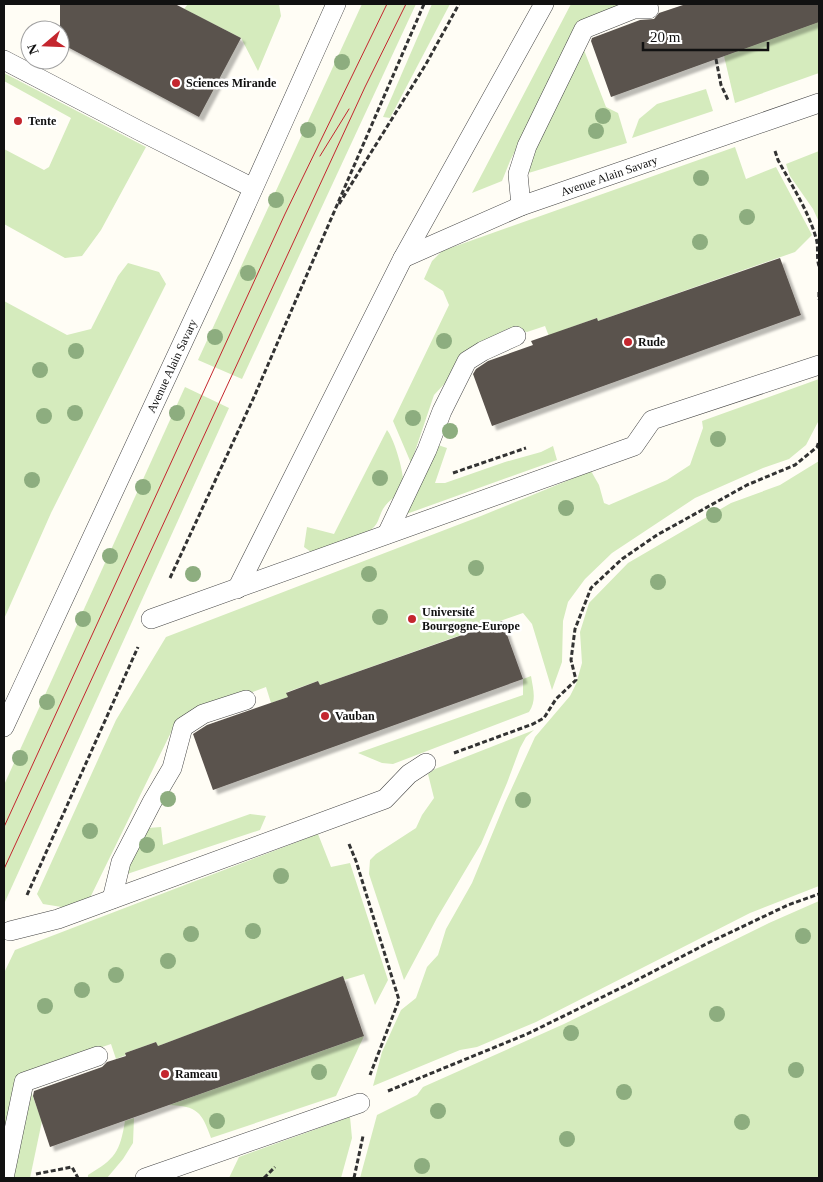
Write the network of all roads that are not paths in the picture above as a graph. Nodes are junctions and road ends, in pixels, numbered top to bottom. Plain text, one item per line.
1 (336, 4) edge
2 (544, 4) edge
3 (649, 9) dead end
4 (4, 60) edge
5 (819, 103) edge
6 (253, 188) junction
7 (522, 206) junction
8 (403, 258) junction
9 (516, 336) dead end
10 (819, 365) edge
11 (386, 534) junction
12 (237, 589) junction
13 (151, 618) road end
14 (246, 700) dead end
15 (4, 727) edge
16 (426, 763) road end
17 (112, 899) junction
18 (10, 931) road end
19 (98, 1056) dead end
20 (360, 1103) road end
21 (4, 1178) edge
22 (144, 1178) edge

1 - 6 lane, Avenue Alain Savary
2 - 8 lane
3 - 7 lane
4 - 6 lane
5 - 7 lane, Avenue Alain Savary
6 - 15 lane, Avenue Alain Savary
7 - 8 lane, Avenue Alain Savary
8 - 12 lane
9 - 11 lane
10 - 11 lane
11 - 12 lane
12 - 13 lane
14 - 17 lane
16 - 17 lane
17 - 18 lane
19 - 21 lane
20 - 22 lane

